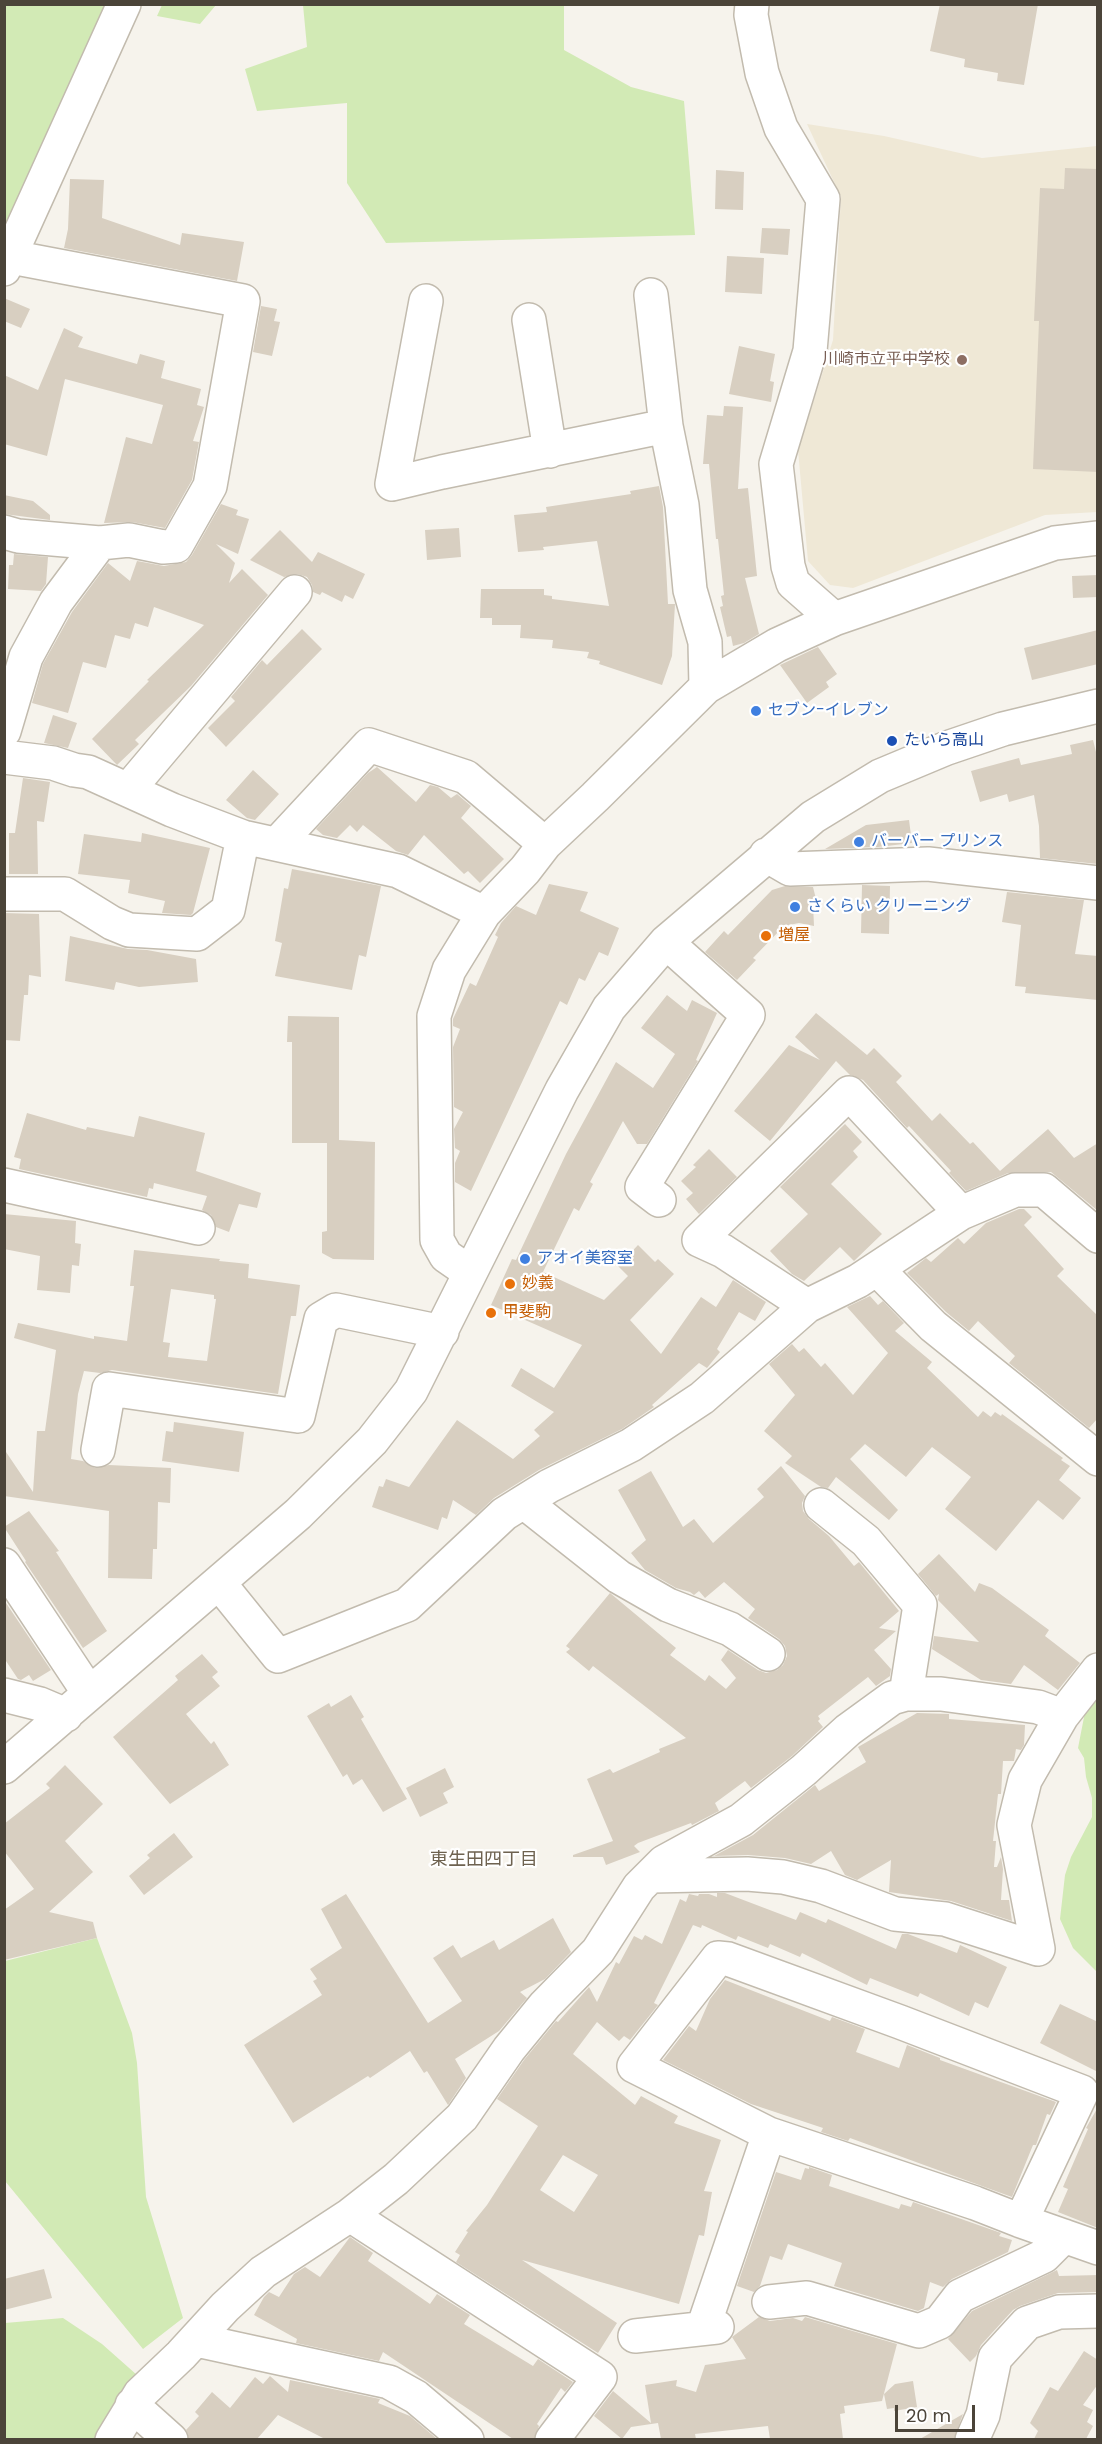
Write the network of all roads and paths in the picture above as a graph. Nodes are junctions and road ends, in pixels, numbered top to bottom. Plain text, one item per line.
1 (124, 4) edge
2 (752, 4) edge
3 (8, 263) edge
4 (651, 295) dead end
5 (426, 301) dead end
6 (529, 320) dead end
7 (666, 426) junction
8 (550, 451) junction
9 (4, 532) edge
10 (1098, 538) edge
11 (100, 543) junction
12 (295, 592) dead end
13 (834, 619) junction
14 (15, 654) edge
15 (706, 687) junction
16 (1098, 706) edge
17 (4, 731) edge
18 (4, 757) edge
19 (128, 790) junction
20 (243, 837) junction
21 (277, 844) junction
22 (545, 844) junction
23 (766, 855) junction
24 (1098, 883) edge
25 (4, 894) edge
26 (484, 913) junction
27 (666, 942) junction
28 (4, 1185) edge
29 (659, 1200) dead end
30 (961, 1213) junction
31 (198, 1228) dead end
32 (1098, 1236) edge
33 (877, 1269) junction
34 (469, 1272) junction
35 (807, 1306) junction
36 (442, 1332) junction
37 (98, 1450) dead end
38 (1098, 1459) edge
39 (524, 1502) junction
40 (820, 1505) dead end
41 (4, 1565) edge
42 (219, 1583) junction
43 (768, 1654) dead end
44 (1098, 1670) edge
45 (906, 1694) junction
46 (4, 1695) edge
47 (78, 1704) junction
48 (1062, 1716) junction
49 (4, 1767) edge
50 (651, 1876) junction
51 (769, 2134) junction
52 (350, 2215) junction
53 (1021, 2221) junction
54 (1065, 2236) junction
55 (1098, 2248) edge
56 (769, 2302) dead end
57 (1098, 2311) edge
58 (635, 2336) dead end
59 (196, 2340) junction
60 (132, 2405) junction
61 (112, 2439) edge
62 (171, 2439) edge
63 (467, 2439) edge
64 (552, 2439) edge
65 (972, 2439) edge

1 - 3 street
2 - 13 street
3 - 11 street
4 - 7 street
5 - 8 street
6 - 8 street
7 - 8 street
7 - 15 street
9 - 11 street
10 - 13 street
11 - 14 street
12 - 19 street
13 - 15 street
14 - 17 street
15 - 22 street
16 - 23 street
18 - 19 street
19 - 20 street
20 - 21 street
20 - 25 street
21 - 22 street
21 - 26 street
22 - 26 street
23 - 24 street
23 - 27 street
26 - 34 street
27 - 29 street
27 - 34 street
28 - 31 street
30 - 32 street
30 - 33 street
30 - 35 street
33 - 35 street
33 - 38 street
34 - 36 street
35 - 39 street
36 - 37 street
36 - 42 street
39 - 42 street
39 - 43 street
40 - 45 street
41 - 47 street
42 - 47 street
44 - 48 street
45 - 48 street
45 - 50 street
46 - 47 street
47 - 49 street
48 - 50 street
50 - 52 street
51 - 53 street
51 - 53 street
51 - 58 street
52 - 59 street
52 - 64 street
53 - 54 street
54 - 55 street
54 - 56 street
57 - 65 street
59 - 60 street
59 - 63 street
60 - 61 street
60 - 62 street

